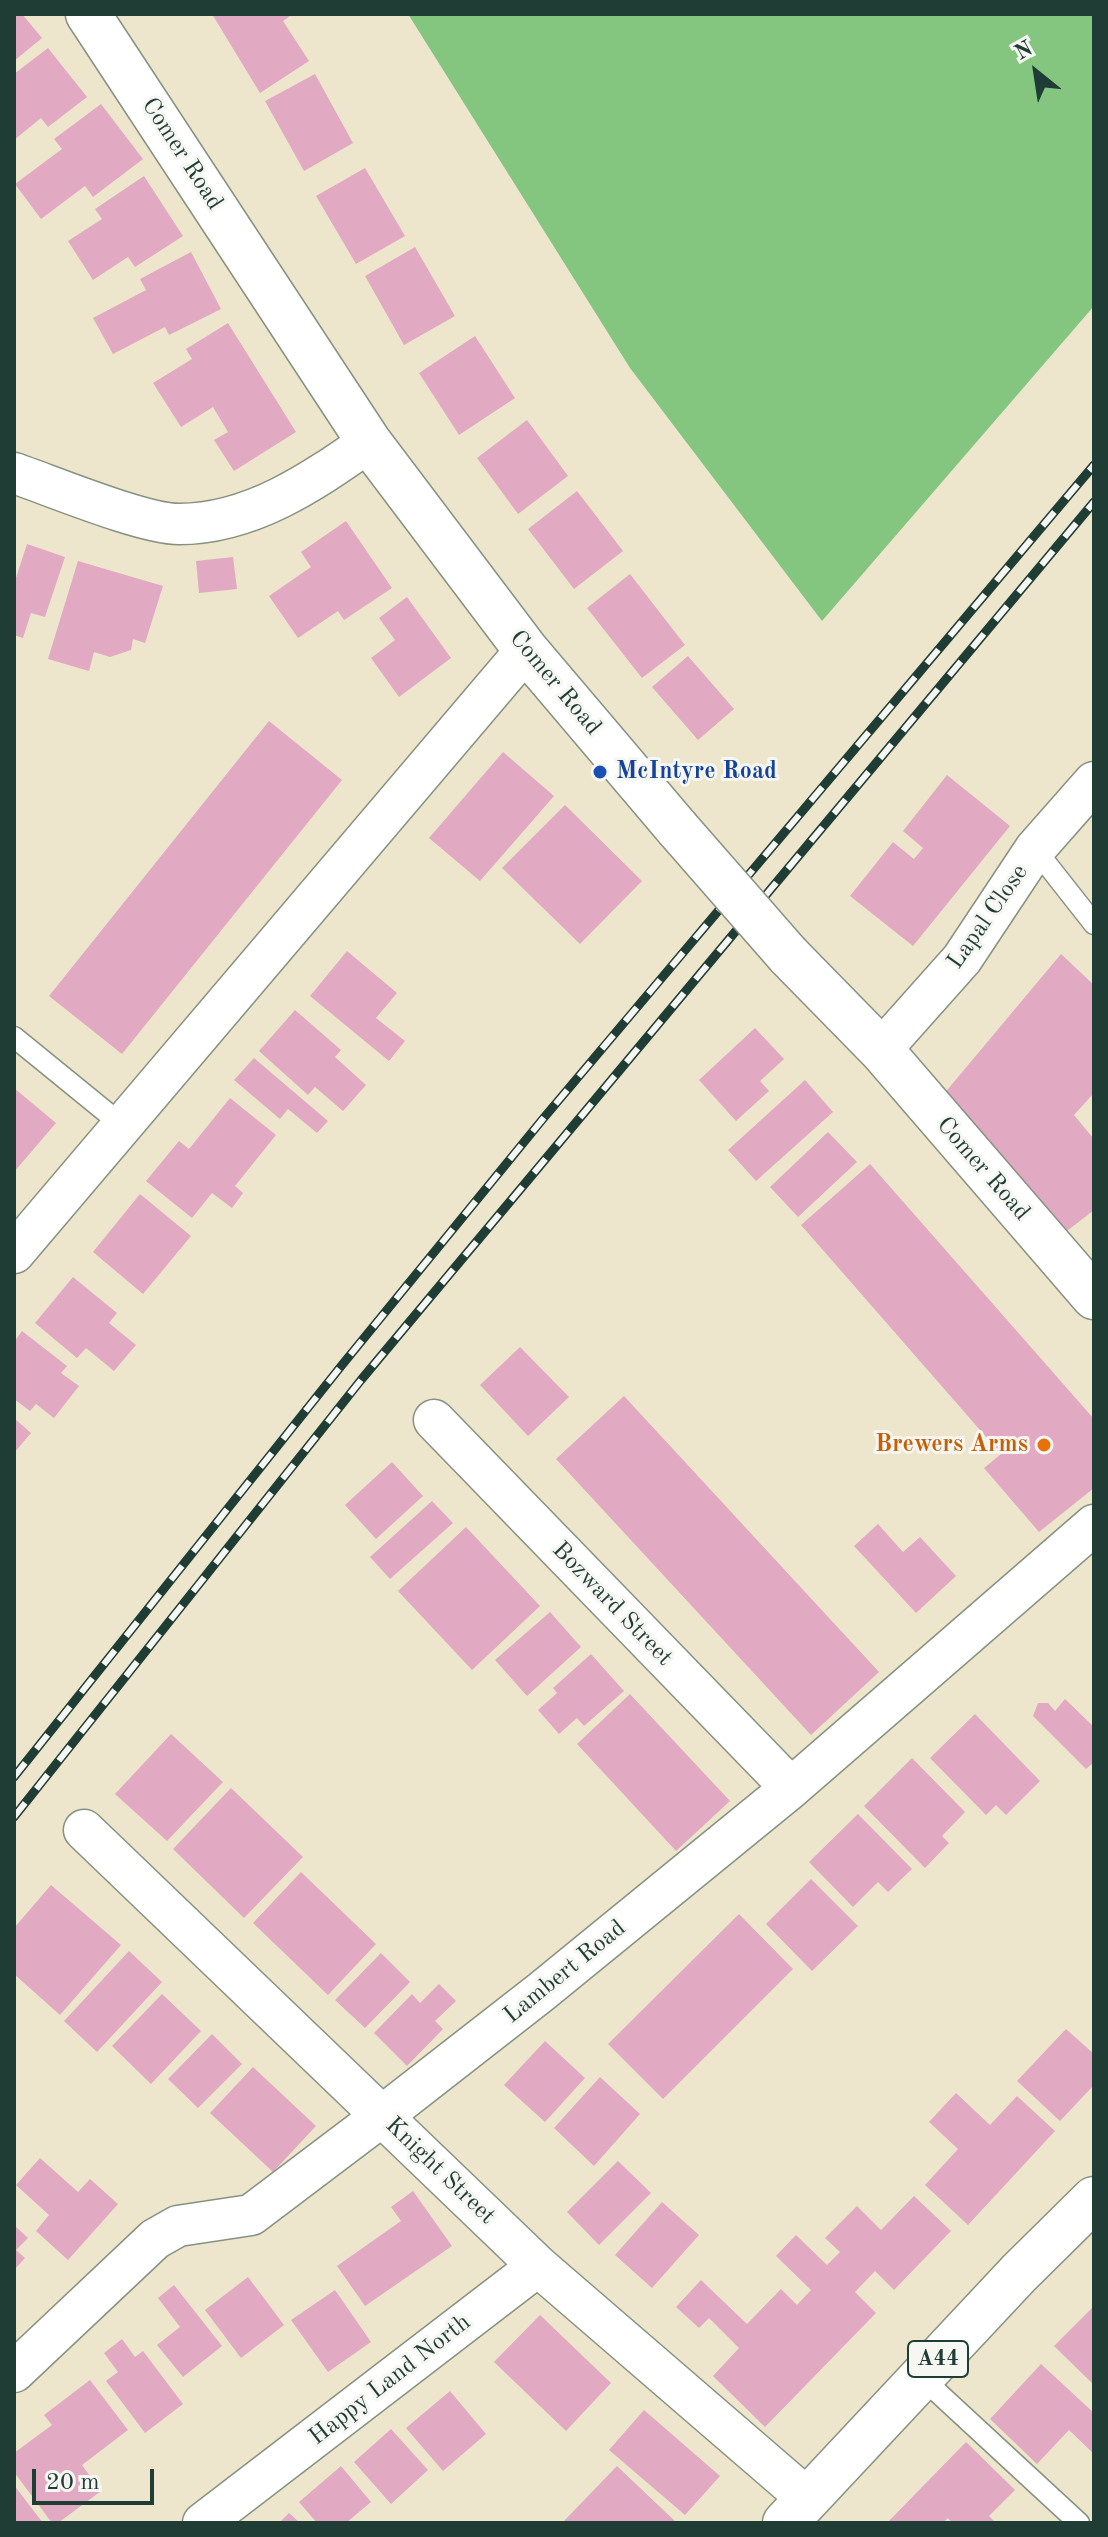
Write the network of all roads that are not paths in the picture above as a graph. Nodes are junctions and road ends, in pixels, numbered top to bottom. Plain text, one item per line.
1 (88, 14) edge
2 (369, 442) junction
3 (14, 473) edge
4 (526, 650) junction
5 (1094, 782) edge
6 (1035, 849) junction
7 (1094, 924) edge
8 (14, 1037) edge
9 (881, 1050) junction
10 (122, 1125) junction
11 (14, 1253) edge
12 (1094, 1297) edge
13 (434, 1420) dead end
14 (1094, 1525) edge
15 (791, 1788) junction
16 (84, 1830) dead end
17 (382, 2116) junction
18 (1094, 2199) edge
19 (538, 2266) junction
20 (14, 2372) edge
21 (921, 2377) junction
22 (796, 2511) edge
23 (203, 2523) edge
24 (1079, 2523) edge

1 - 2 street, Comer Road
2 - 3 street
2 - 4 street, Comer Road
4 - 9 street, Comer Road, bridge
4 - 10 street
5 - 6 street, Lapal Close
6 - 7 lane
6 - 9 street, Lapal Close
8 - 10 lane
9 - 12 street, Comer Road
10 - 11 street
13 - 15 street, Bozward Street
14 - 15 street, Lambert Road
15 - 17 street, Lambert Road
16 - 17 street, Knight Street
17 - 19 street, Knight Street
17 - 20 street, Lambert Road
18 - 21 street, A44
19 - 22 street, Knight Street
19 - 23 street, Happy Land North
21 - 22 street, A44
21 - 24 lane

